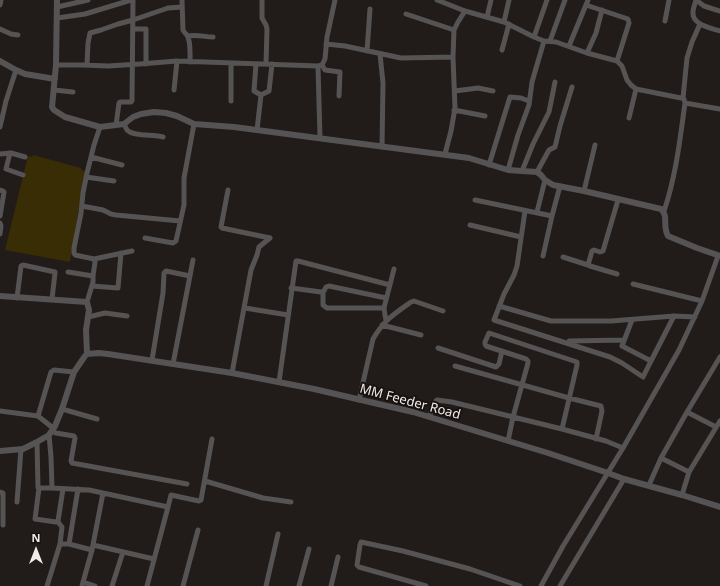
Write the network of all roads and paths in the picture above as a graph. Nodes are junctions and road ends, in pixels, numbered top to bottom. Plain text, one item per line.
1 (1, 0) edge
2 (57, 0) edge
3 (88, 0) edge
4 (132, 0) edge
5 (182, 0) edge
6 (262, 0) edge
7 (335, 0) edge
8 (437, 0) edge
9 (491, 0) edge
10 (509, 0) edge
11 (547, 0) edge
12 (565, 0) edge
13 (669, 0) edge
14 (696, 0) edge
15 (587, 3) edge
16 (0, 5) edge
17 (57, 7) junction
18 (182, 7) junction
19 (370, 9) dead end
20 (602, 10) junction
21 (465, 11) junction
22 (720, 11) edge
23 (406, 14) dead end
24 (487, 17) junction
25 (57, 18) junction
26 (133, 20) junction
27 (665, 21) dead end
28 (507, 23) junction
29 (700, 24) junction
30 (0, 29) edge
31 (133, 29) junction
32 (454, 30) junction
33 (720, 31) edge
34 (18, 35) dead end
35 (188, 36) junction
36 (214, 37) dead end
37 (534, 37) junction
38 (544, 40) junction
39 (550, 41) junction
40 (326, 44) junction
41 (568, 46) junction
42 (502, 50) dead end
43 (367, 51) junction
44 (587, 53) junction
45 (380, 54) junction
46 (453, 57) junction
47 (617, 60) junction
48 (0, 61) edge
49 (177, 61) junction
50 (190, 62) junction
51 (231, 63) junction
52 (146, 64) junction
53 (256, 64) junction
54 (266, 64) junction
55 (272, 64) junction
56 (56, 65) junction
57 (87, 65) junction
58 (132, 65) junction
59 (320, 66) junction
60 (16, 70) junction
61 (55, 79) junction
62 (555, 82) dead end
63 (572, 87) dead end
64 (636, 88) junction
65 (54, 90) junction
66 (174, 90) dead end
67 (455, 91) junction
68 (492, 91) dead end
69 (73, 92) dead end
70 (261, 95) junction
71 (339, 96) dead end
72 (231, 101) dead end
73 (530, 101) junction
74 (684, 101) junction
75 (720, 109) edge
76 (454, 110) junction
77 (485, 116) dead end
78 (629, 118) dead end
79 (124, 124) junction
80 (194, 124) junction
81 (116, 125) junction
82 (0, 127) edge
83 (100, 127) junction
84 (257, 130) junction
85 (163, 136) dead end
86 (320, 138) junction
87 (595, 146) dead end
88 (382, 147) junction
89 (10, 153) junction
90 (0, 154) edge
91 (445, 154) junction
92 (25, 157) dead end
93 (91, 157) junction
94 (122, 165) dead end
95 (489, 165) junction
96 (508, 170) junction
97 (522, 171) junction
98 (537, 172) junction
99 (23, 175) dead end
100 (86, 177) junction
101 (546, 180) junction
102 (114, 181) dead end
103 (560, 186) junction
104 (0, 190) edge
105 (228, 190) dead end
106 (584, 191) junction
107 (475, 200) dead end
108 (618, 200) junction
109 (82, 206) junction
110 (525, 210) junction
111 (664, 211) junction
112 (537, 212) junction
113 (0, 216) edge
114 (552, 216) junction
115 (180, 221) junction
116 (0, 223) edge
117 (470, 225) dead end
118 (0, 234) edge
119 (521, 237) junction
120 (145, 238) dead end
121 (132, 250) dead end
122 (122, 253) junction
123 (543, 256) dead end
124 (719, 256) edge
125 (563, 257) dead end
126 (94, 260) junction
127 (193, 260) dead end
128 (588, 265) junction
129 (394, 269) dead end
130 (68, 272) dead end
131 (617, 274) dead end
132 (93, 276) junction
133 (190, 276) junction
134 (633, 284) dead end
135 (390, 285) junction
136 (92, 286) junction
137 (292, 288) junction
138 (323, 292) junction
139 (0, 296) edge
140 (17, 298) junction
141 (386, 298) junction
142 (52, 300) junction
143 (702, 301) junction
144 (87, 302) junction
145 (499, 306) junction
146 (245, 308) junction
147 (384, 308) junction
148 (443, 311) dead end
149 (288, 315) junction
150 (127, 316) dead end
151 (674, 316) junction
152 (695, 316) junction
153 (88, 317) junction
154 (386, 320) junction
155 (632, 320) junction
156 (382, 325) junction
157 (421, 335) dead end
158 (624, 340) junction
159 (569, 341) dead end
160 (438, 348) dead end
161 (502, 351) junction
162 (87, 354) junction
163 (720, 356) edge
164 (152, 360) junction
165 (651, 361) junction
166 (173, 364) junction
167 (455, 366) dead end
168 (74, 372) junction
169 (232, 373) junction
170 (279, 382) junction
171 (522, 385) junction
172 (569, 398) junction
173 (359, 400) junction
174 (62, 409) junction
175 (0, 411) edge
176 (687, 412) junction
177 (38, 416) junction
178 (429, 417) junction
179 (514, 417) junction
180 (97, 419) dead end
181 (720, 421) edge
182 (716, 427) junction
183 (562, 429) junction
184 (50, 433) junction
185 (212, 439) dead end
186 (596, 439) junction
187 (508, 441) junction
188 (37, 442) junction
189 (623, 448) junction
190 (21, 449) junction
191 (0, 451) edge
192 (660, 458) junction
193 (689, 472) junction
194 (608, 473) junction
195 (624, 479) junction
196 (205, 481) junction
197 (187, 484) dead end
198 (649, 485) junction
199 (39, 488) junction
200 (52, 488) junction
201 (63, 489) junction
202 (78, 489) junction
203 (0, 492) edge
204 (103, 493) junction
205 (682, 494) junction
206 (17, 502) dead end
207 (291, 502) dead end
208 (168, 507) junction
209 (720, 507) edge
210 (58, 522) junction
211 (3, 525) dead end
212 (198, 530) dead end
213 (278, 534) dead end
214 (60, 544) junction
215 (69, 544) junction
216 (93, 548) junction
217 (309, 549) dead end
218 (123, 552) junction
219 (338, 557) dead end
220 (154, 559) junction
221 (82, 584) edge
222 (48, 586) edge
223 (95, 586) edge
224 (112, 586) edge
225 (147, 586) edge
226 (183, 586) edge
227 (266, 586) edge
228 (299, 586) edge
229 (331, 586) edge
230 (426, 586) edge
231 (520, 586) edge
232 (541, 586) edge
233 (560, 586) edge

1 - 16 street
2 - 17 street
3 - 17 street
4 - 25 street
4 - 26 street
5 - 18 street
6 - 54 street
7 - 40 street
8 - 21 street
9 - 24 street
10 - 28 street
11 - 37 street
12 - 39 street
13 - 27 street
14 - 22 street
14 - 29 street
15 - 20 street
15 - 41 street
17 - 25 street
18 - 26 street
18 - 35 street
19 - 43 street
20 - 44 street
20 - 47 street
21 - 24 street
21 - 32 street
23 - 32 street
24 - 28 street
25 - 56 street
26 - 31 street
26 - 57 street
28 - 37 street
28 - 42 street
29 - 33 street
29 - 74 street
30 - 34 street
31 - 52 street
31 - 58 street
32 - 46 street
35 - 36 street
35 - 50 street
37 - 38 street
38 - 39 street
38 - 73 street
39 - 41 street
40 - 43 street
40 - 59 street
41 - 44 street
43 - 45 street
44 - 47 street
45 - 46 street
45 - 88 street
46 - 67 street
47 - 64 street
48 - 60 street
49 - 50 street
49 - 52 street
49 - 66 street
50 - 51 street
51 - 53 street
51 - 72 street
52 - 58 street
53 - 54 street
53 - 70 street
54 - 55 street
55 - 59 street
55 - 70 street
56 - 57 street
56 - 61 street
57 - 58 street
58 - 81 street
59 - 71 street
59 - 86 street
60 - 61 street
60 - 82 street
61 - 65 street
62 - 97 street
63 - 98 street
64 - 74 street
64 - 78 street
65 - 69 street
65 - 83 street
67 - 68 street
67 - 76 street
70 - 84 street
73 - 95 street
73 - 96 street
74 - 75 street
74 - 111 street
76 - 77 street
76 - 91 street
79 - 80 street
79 - 81 street
79 - 85 street
80 - 84 street
80 - 115 street
81 - 83 street
83 - 93 street
84 - 86 street
86 - 88 street
87 - 106 street
88 - 91 street
89 - 90 street
89 - 92 street
89 - 99 street
91 - 95 street
93 - 94 street
93 - 100 street
95 - 96 street
96 - 97 street
97 - 98 street
98 - 101 street
100 - 102 street
100 - 109 street
101 - 103 street
101 - 112 street
103 - 106 street
103 - 114 street
104 - 113 street
105 - 146 street
106 - 108 street
107 - 110 street
108 - 111 street
108 - 128 street
109 - 115 street
109 - 126 street
110 - 112 street
110 - 119 street
111 - 124 street
112 - 114 street
114 - 123 street
115 - 120 street
116 - 118 street
117 - 119 street
119 - 145 street
121 - 122 street
122 - 126 street
122 - 136 street
124 - 143 street
125 - 128 street
126 - 132 street
127 - 133 street
128 - 131 street
129 - 135 street
130 - 132 street
132 - 136 street
133 - 164 street
133 - 166 street
134 - 143 street
135 - 137 street
135 - 141 street
136 - 144 street
137 - 138 street
137 - 149 street
138 - 141 street
138 - 147 street
139 - 140 street
140 - 142 street
140 - 142 street
141 - 147 street
142 - 144 street
143 - 152 street
144 - 153 street
145 - 155 street
145 - 165 street
146 - 149 street
146 - 169 street
147 - 154 street
148 - 154 street
149 - 170 street
150 - 153 street
151 - 152 street
151 - 155 street
151 - 165 street
152 - 189 street
153 - 162 street
154 - 156 street
155 - 158 street
156 - 157 street
156 - 173 street
158 - 159 street
158 - 165 street
160 - 161 street
161 - 171 street
161 - 172 street
162 - 164 street, MM Feeder Road
162 - 168 street
163 - 176 street
164 - 166 street, MM Feeder Road
166 - 169 street, MM Feeder Road
167 - 171 street
168 - 174 street
168 - 177 street
169 - 170 street, MM Feeder Road
170 - 173 street, MM Feeder Road
171 - 172 street
171 - 179 street
172 - 183 street
172 - 186 street
173 - 178 street, MM Feeder Road
174 - 180 street
174 - 184 street
175 - 177 street
176 - 182 street
176 - 192 street
177 - 184 street
178 - 179 street
178 - 187 street, MM Feeder Road
179 - 183 street
179 - 187 street
181 - 182 street
182 - 193 street
183 - 186 street
184 - 188 street
184 - 197 street
184 - 200 street
185 - 196 street
186 - 189 street
187 - 194 street, MM Feeder Road
188 - 190 street
188 - 199 street
189 - 194 street
190 - 191 street
190 - 206 street
192 - 193 street
192 - 198 street
193 - 205 street
194 - 195 street, MM Feeder Road
194 - 232 street
195 - 198 street, MM Feeder Road
195 - 233 street
196 - 207 street
196 - 208 street
198 - 205 street, MM Feeder Road
199 - 200 street
199 - 210 street
200 - 201 street
201 - 202 street
201 - 210 street
202 - 204 street
202 - 215 street
203 - 211 street
204 - 208 street
204 - 216 street
205 - 209 street, MM Feeder Road
208 - 220 street
210 - 214 street
212 - 226 street
213 - 227 street
214 - 215 street
214 - 222 street
215 - 216 street
216 - 218 street
216 - 221 street
217 - 228 street
218 - 220 street
218 - 224 street
219 - 229 street
220 - 225 street
221 - 223 street
230 - 231 street

